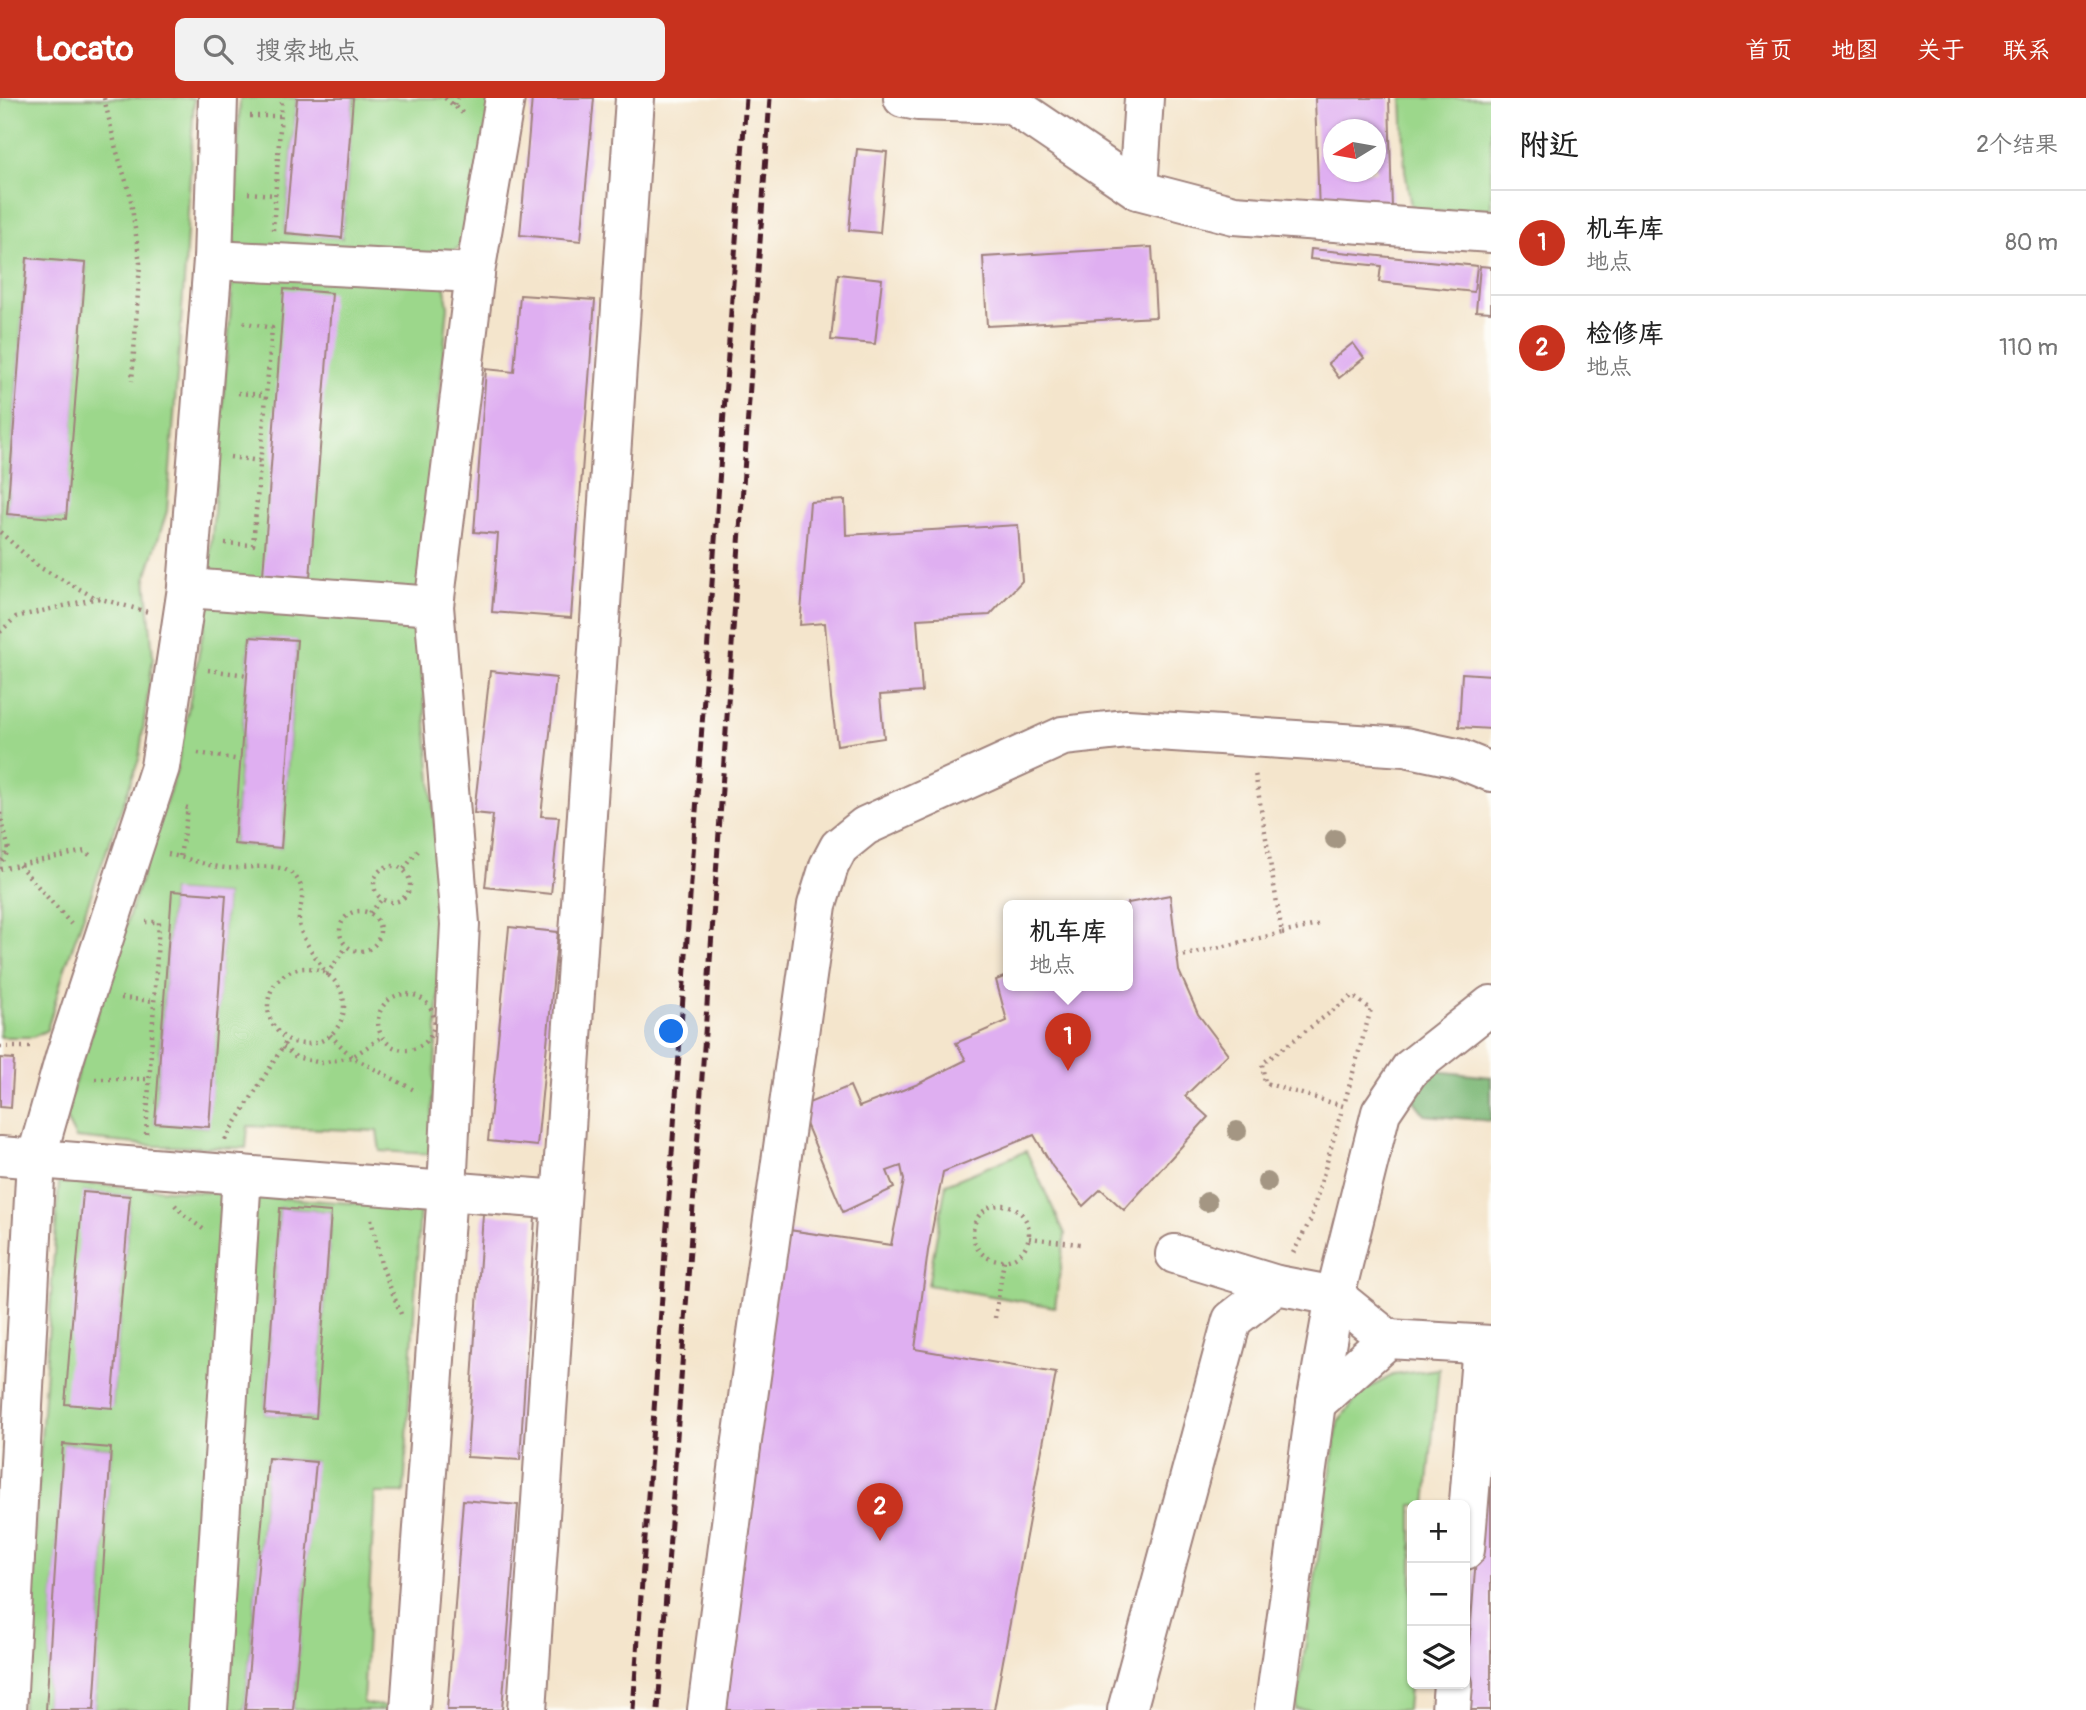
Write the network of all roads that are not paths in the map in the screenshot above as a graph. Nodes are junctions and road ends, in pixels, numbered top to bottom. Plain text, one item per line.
1 (218, 98) edge
2 (505, 98) edge
3 (635, 98) edge
4 (903, 98) edge
5 (1144, 98) edge
6 (1011, 101) edge
7 (1138, 190) junction
8 (1491, 233) edge
9 (214, 260) junction
10 (475, 273) junction
11 (185, 605) junction
12 (434, 606) junction
13 (1491, 772) edge
14 (1491, 1005) edge
15 (18, 1157) edge
16 (224, 1173) junction
17 (447, 1191) junction
18 (561, 1200) junction
19 (1175, 1254) dead end
20 (1277, 1284) junction
21 (1335, 1296) junction
22 (1388, 1339) junction
23 (1487, 1345) edge
24 (1316, 1403) junction
25 (1470, 1503) edge
26 (1453, 1689) edge
27 (8, 1710) edge
28 (208, 1710) edge
29 (410, 1710) edge
30 (527, 1710) edge
31 (707, 1710) edge
32 (1127, 1710) edge
33 (1274, 1710) edge
34 (1451, 1710) edge

1 - 9 street
2 - 10 street
3 - 18 street
4 - 6 street
5 - 7 street
6 - 7 street
7 - 8 street
9 - 10 street
9 - 11 street
10 - 12 street
11 - 12 street
11 - 15 street
12 - 17 street
13 - 31 street
14 - 21 street
15 - 16 street
15 - 27 street
16 - 17 street
16 - 28 street
17 - 18 street
17 - 29 street
18 - 30 street
19 - 20 street
20 - 21 street
20 - 32 street
21 - 22 street
21 - 24 street
22 - 23 street
22 - 24 street
23 - 25 street
24 - 33 street
26 - 34 street

